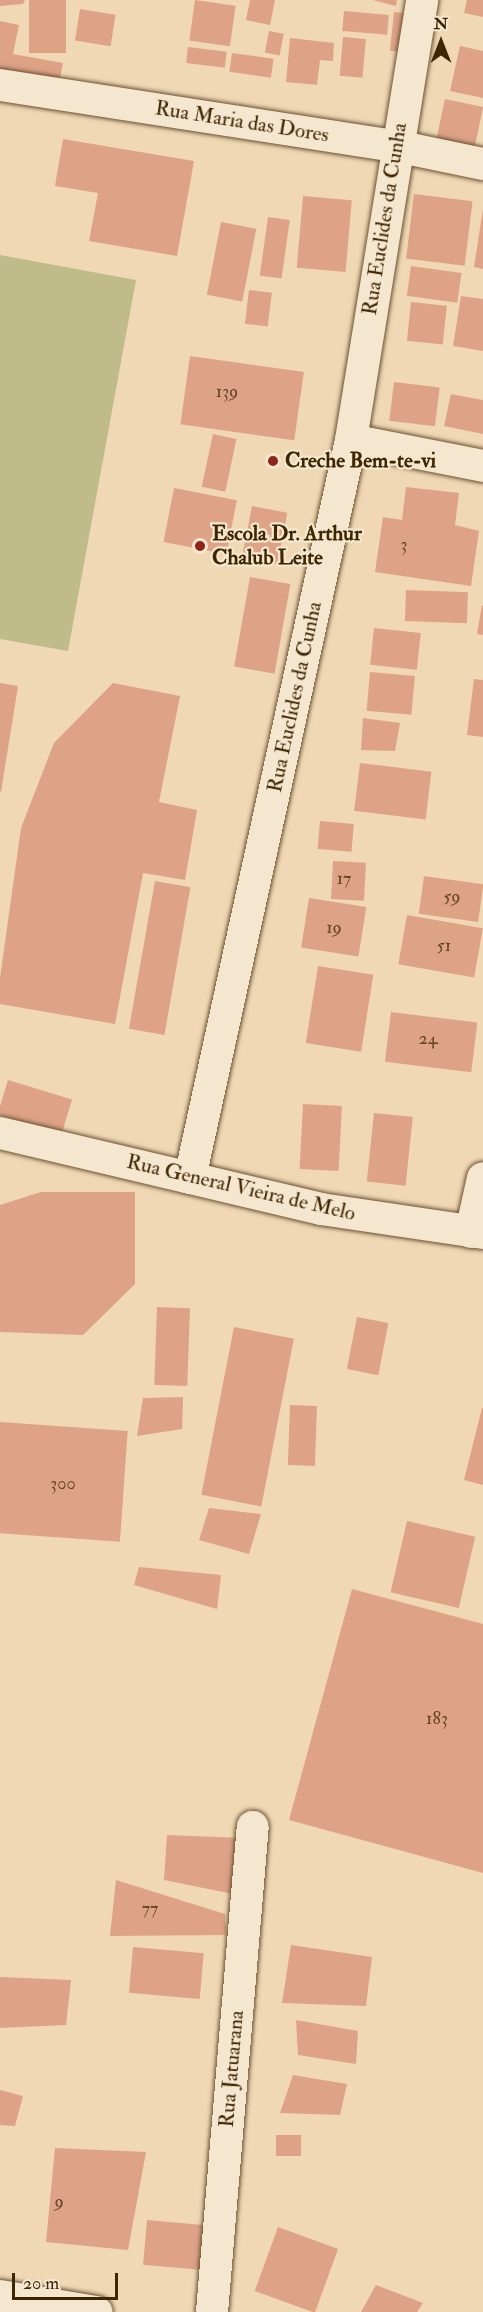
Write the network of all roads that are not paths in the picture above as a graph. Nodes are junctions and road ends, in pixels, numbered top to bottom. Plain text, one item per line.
1 (422, 0) edge
2 (0, 85) edge
3 (396, 146) junction
4 (483, 164) edge
5 (351, 440) junction
6 (483, 466) edge
7 (0, 1133) edge
8 (190, 1178) junction
9 (483, 1178) edge
10 (477, 1232) edge
11 (253, 1827) dead end
12 (0, 2296) edge
13 (96, 2312) edge
14 (212, 2312) edge

1 - 3 street, Rua Euclides da Cunha
2 - 3 street, Rua Maria das Dores
3 - 4 street, Rua Maria das Dores
3 - 5 street, Rua Euclides da Cunha
5 - 6 street
5 - 8 street, Rua Euclides da Cunha
7 - 8 street, Rua General Vieira de Melo
8 - 10 street, Rua General Vieira de Melo
9 - 10 street
11 - 14 street, Rua Jatuarana
12 - 13 street

